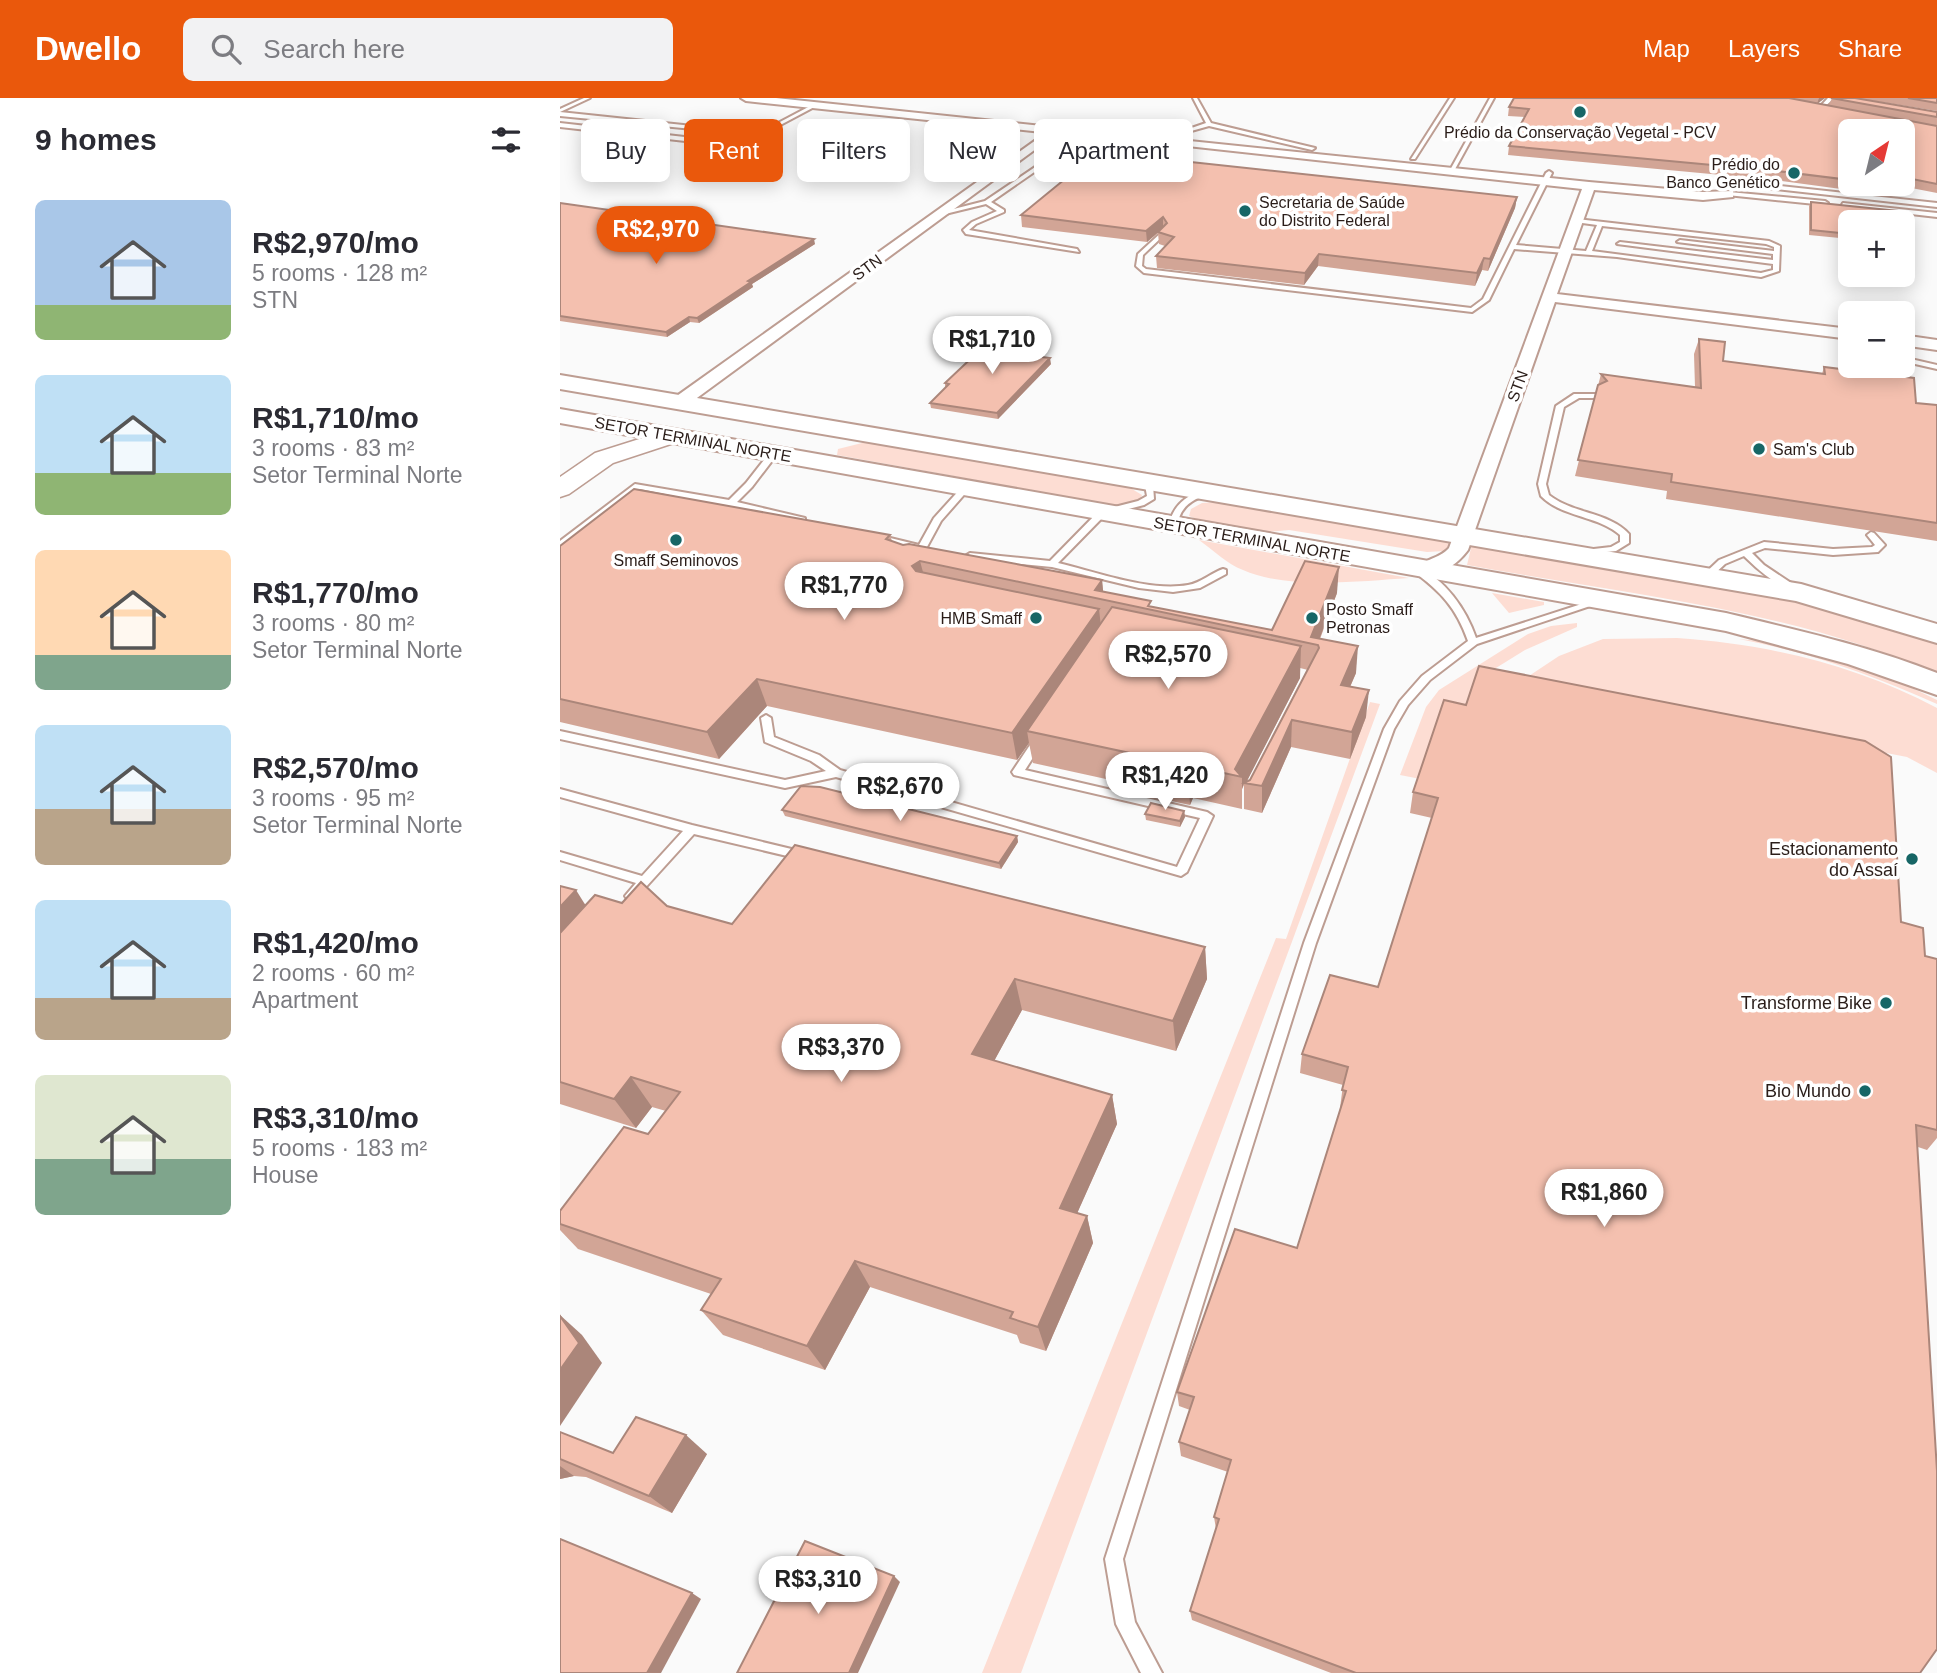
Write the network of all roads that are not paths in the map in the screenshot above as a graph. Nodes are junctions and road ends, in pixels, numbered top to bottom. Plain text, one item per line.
1 (588, 98) edge
2 (746, 98) edge
3 (1195, 98) edge
4 (1452, 98) edge
5 (1492, 98) edge
6 (1831, 98) edge
7 (815, 102) edge
8 (1858, 103) edge
9 (1810, 107) edge
10 (1819, 109) junction
11 (1832, 111) edge
12 (560, 112) edge
13 (783, 120) edge
14 (1209, 124) junction
15 (560, 125) edge
16 (1034, 125) edge
17 (684, 126) edge
18 (1193, 129) edge
19 (1193, 135) edge
20 (684, 139) edge
21 (1193, 141) edge
22 (1033, 146) joint
23 (1312, 148) junction
24 (1413, 158) junction
25 (1454, 167) junction
26 (1547, 177) junction
27 (1589, 186) junction
28 (1727, 188) junction
29 (987, 202) junction
30 (1937, 205) edge
31 (941, 213) junction
32 (1937, 215) edge
33 (1577, 221) junction
34 (1600, 223) junction
35 (1624, 226) junction
36 (1163, 233) edge
37 (1621, 240) junction
38 (1512, 247) junction
39 (1077, 251) dead end
40 (1567, 251) junction
41 (1589, 252) junction
42 (1777, 253) junction
43 (1617, 255) junction
44 (1776, 262) junction
45 (1550, 297) junction
46 (1838, 333) edge
47 (1915, 342) edge
48 (1937, 345) edge
49 (1915, 362) edge
50 (1937, 367) edge
51 (560, 382) edge
52 (1597, 396) edge
53 (680, 402) junction
54 (560, 416) edge
55 (606, 424) junction
56 (809, 424) junction
57 (869, 434) junction
58 (671, 436) junction
59 (774, 453) junction
60 (604, 457) junction
61 (832, 463) junction
62 (1145, 480) junction
63 (966, 488) junction
64 (560, 489) edge
65 (1208, 491) junction
66 (731, 503) junction
67 (1102, 513) junction
68 (807, 521) edge
69 (1179, 527) junction
70 (1871, 535) edge
71 (872, 536) edge
72 (1464, 536) junction
73 (560, 545) edge
74 (923, 549) junction
75 (936, 551) edge
76 (961, 554) edge
77 (1580, 554) junction
78 (1747, 554) junction
79 (1052, 564) junction
80 (911, 565) edge
81 (1418, 567) junction
82 (1223, 572) dead end
83 (1707, 576) junction
84 (1801, 593) junction
85 (1604, 600) junction
86 (1937, 634) edge
87 (1473, 642) junction
88 (1937, 685) edge
89 (766, 718) dead end
90 (1047, 729) edge
91 (560, 735) edge
92 (836, 773) junction
93 (560, 793) edge
94 (692, 829) junction
95 (560, 856) edge
96 (812, 858) edge
97 (644, 881) junction
98 (619, 909) edge
99 (1152, 1673) edge

1 - 12 lane
2 - 7 street
3 - 14 lane
4 - 24 lane
5 - 25 lane
6 - 8 lane
6 - 10 lane
7 - 13 lane
7 - 16 street
9 - 10 lane
10 - 11 lane
12 - 17 lane
14 - 18 lane
14 - 23 lane
15 - 20 lane
19 - 23 street
21 - 25 street
22 - 29 lane
22 - 31 street, STN
23 - 24 street
24 - 25 street
25 - 26 street
26 - 27 street
26 - 28 street
26 - 38 lane
27 - 28 street
27 - 33 street, STN
28 - 30 lane
28 - 32 lane
29 - 31 lane
29 - 39 lane
31 - 53 street, STN
33 - 34 lane
33 - 40 street, STN
34 - 35 lane
34 - 41 lane
35 - 37 lane
35 - 42 lane
36 - 38 lane
37 - 42 lane
37 - 43 lane
37 - 44 lane
38 - 40 lane
40 - 41 lane
40 - 45 street, STN
41 - 43 lane
42 - 44 lane
43 - 44 lane
45 - 46 street
45 - 72 street, STN
47 - 48 street
49 - 50 lane
51 - 53 main road, SETOR TERMINAL NORTE
52 - 77 lane
53 - 56 main road, SETOR TERMINAL NORTE
54 - 55 main road, SETOR TERMINAL NORTE
55 - 58 main road, SETOR TERMINAL NORTE
55 - 60 main road
56 - 57 main road, SETOR TERMINAL NORTE
56 - 59 main road
57 - 61 main road
57 - 62 main road, SETOR TERMINAL NORTE
58 - 59 main road, SETOR TERMINAL NORTE
58 - 60 main road
59 - 61 main road, SETOR TERMINAL NORTE
59 - 66 lane
60 - 64 main road
61 - 63 main road, SETOR TERMINAL NORTE
62 - 65 main road, SETOR TERMINAL NORTE
62 - 67 lane
63 - 67 main road, SETOR TERMINAL NORTE
63 - 74 lane
65 - 69 lane
65 - 72 main road, SETOR TERMINAL NORTE
66 - 68 lane
66 - 73 lane
67 - 69 main road, SETOR TERMINAL NORTE
67 - 79 lane
69 - 81 main road, SETOR TERMINAL NORTE
70 - 78 lane
71 - 74 lane
72 - 77 main road, SETOR TERMINAL NORTE
72 - 81 street, STN
74 - 75 lane
74 - 80 lane
76 - 79 lane
77 - 83 main road, SETOR TERMINAL NORTE
78 - 83 lane
78 - 84 lane
79 - 82 lane
81 - 85 main road, SETOR TERMINAL NORTE
81 - 87 lane
83 - 84 main road, SETOR TERMINAL NORTE
84 - 86 main road, SETOR TERMINAL NORTE
85 - 87 lane
85 - 88 main road, SETOR TERMINAL NORTE
87 - 99 lane
89 - 92 lane
90 - 92 lane
91 - 92 lane
93 - 94 lane
94 - 96 lane
94 - 97 lane
95 - 97 lane
97 - 98 lane

